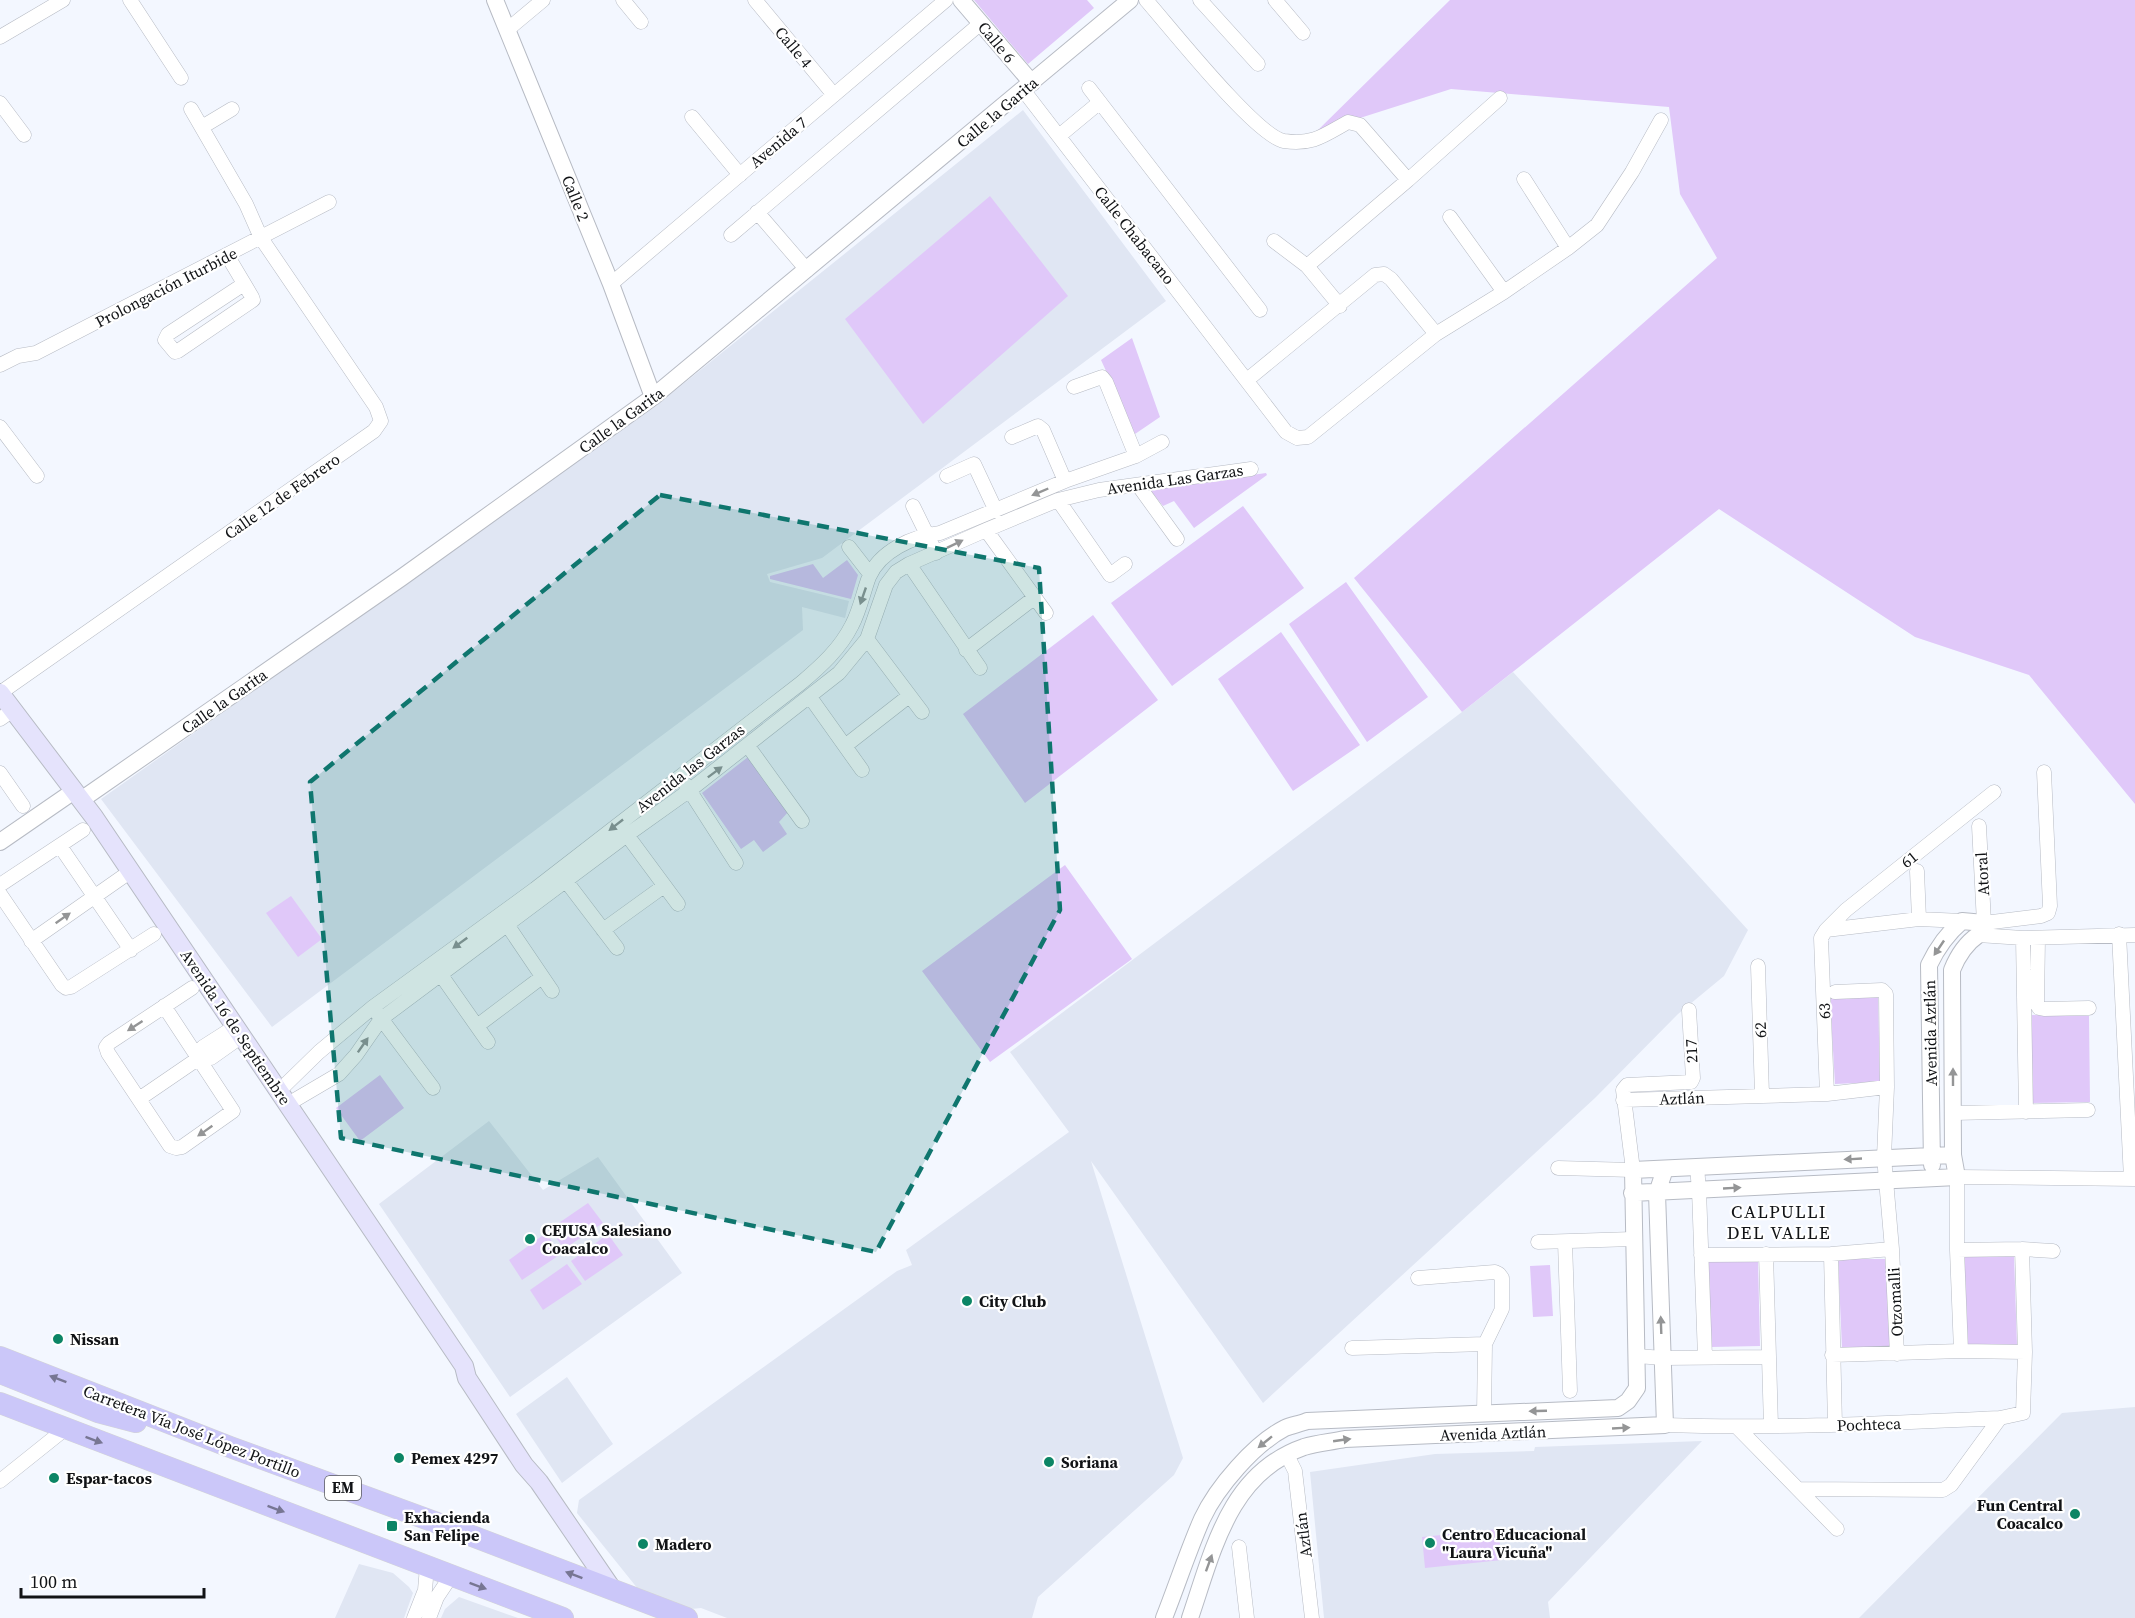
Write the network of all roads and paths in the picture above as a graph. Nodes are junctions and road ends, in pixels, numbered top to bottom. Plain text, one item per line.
1 (63, 0) edge
2 (130, 0) edge
3 (495, 0) edge
4 (543, 0) edge
5 (623, 0) edge
6 (755, 0) edge
7 (946, 0) edge
8 (961, 0) edge
9 (1130, 0) edge
10 (1146, 0) edge
11 (1200, 0) edge
12 (1275, 0) edge
13 (641, 22) dead end
14 (981, 23) junction
15 (507, 30) junction
16 (1303, 33) dead end
17 (0, 37) edge
18 (1258, 64) dead end
19 (181, 78) dead end
20 (1028, 87) junction
21 (1089, 88) dead end
22 (834, 95) junction
23 (1500, 98) dead end
24 (1100, 102) junction
25 (0, 103) edge
26 (191, 108) dead end
27 (232, 109) dead end
28 (692, 117) dead end
29 (1661, 120) dead end
30 (202, 127) junction
31 (24, 135) dead end
32 (1059, 136) junction
33 (740, 174) junction
34 (1524, 179) dead end
35 (1408, 180) junction
36 (329, 202) dead end
37 (757, 212) junction
38 (1450, 217) dead end
39 (731, 235) dead end
40 (261, 238) junction
41 (1274, 241) dead end
42 (1568, 248) junction
43 (227, 255) junction
44 (1307, 266) junction
45 (807, 270) junction
46 (244, 284) junction
47 (611, 284) junction
48 (1504, 292) junction
49 (1340, 306) junction
50 (1260, 310) dead end
51 (1436, 334) junction
52 (0, 365) edge
53 (1247, 380) junction
54 (1074, 387) dead end
55 (653, 397) junction
56 (0, 427) edge
57 (1012, 437) dead end
58 (1162, 442) dead end
59 (1136, 456) junction
60 (1251, 469) dead end
61 (1095, 472) junction
62 (37, 476) dead end
63 (947, 476) dead end
64 (1065, 481) junction
65 (1138, 485) junction
66 (1099, 490) junction
67 (1058, 500) junction
68 (913, 506) dead end
69 (996, 511) junction
70 (986, 530) junction
71 (927, 535) junction
72 (1177, 539) dead end
73 (849, 547) dead end
74 (936, 553) junction
75 (909, 564) junction
76 (1125, 564) dead end
77 (870, 574) junction
78 (1034, 598) junction
79 (1046, 613) dead end
80 (867, 639) junction
81 (966, 650) junction
82 (980, 668) dead end
83 (909, 696) junction
84 (810, 698) junction
85 (3, 704) edge
86 (922, 712) dead end
87 (748, 746) junction
88 (845, 746) junction
89 (862, 770) dead end
90 (2044, 772) dead end
91 (0, 773) edge
92 (679, 776) junction
93 (690, 790) junction
94 (1994, 792) dead end
95 (78, 796) junction
96 (23, 806) dead end
97 (802, 820) dead end
98 (1979, 826) dead end
99 (83, 830) dead end
100 (627, 835) junction
101 (0, 842) edge
102 (60, 846) junction
103 (736, 863) dead end
104 (130, 871) junction
105 (1917, 871) dead end
106 (566, 880) junction
107 (0, 885) edge
108 (664, 886) junction
109 (538, 893) junction
110 (0, 894) edge
111 (95, 896) junction
112 (678, 904) dead end
113 (1919, 919) junction
114 (1962, 921) junction
115 (508, 926) junction
116 (1981, 929) junction
117 (603, 930) junction
118 (1826, 930) junction
119 (154, 934) dead end
120 (2119, 934) junction
121 (2135, 935) edge
122 (2023, 938) junction
123 (2038, 938) junction
124 (32, 940) junction
125 (617, 948) dead end
126 (131, 950) junction
127 (1758, 966) dead end
128 (441, 975) junction
129 (542, 977) junction
130 (192, 988) dead end
131 (552, 991) dead end
132 (1834, 992) dead end
133 (164, 1006) junction
134 (372, 1008) junction
135 (2089, 1008) dead end
136 (1689, 1011) dead end
137 (381, 1019) junction
138 (477, 1026) junction
139 (239, 1031) junction
140 (488, 1042) dead end
141 (199, 1058) junction
142 (1887, 1087) junction
143 (433, 1088) dead end
144 (1827, 1094) junction
145 (1762, 1095) junction
146 (284, 1097) junction
147 (139, 1099) junction
148 (1623, 1100) junction
149 (2088, 1110) dead end
150 (2026, 1112) junction
151 (1953, 1113) junction
152 (1953, 1155) junction
153 (1932, 1156) junction
154 (1884, 1157) junction
155 (1697, 1167) junction
156 (1558, 1168) dead end
157 (1665, 1169) junction
158 (1633, 1170) junction
159 (1957, 1177) junction
160 (1933, 1178) junction
161 (2133, 1179) edge
162 (1885, 1181) junction
163 (1699, 1190) junction
164 (1632, 1193) junction
165 (1657, 1193) junction
166 (1633, 1239) junction
167 (1538, 1242) dead end
168 (1565, 1242) junction
169 (2022, 1249) junction
170 (1892, 1250) junction
171 (1957, 1250) junction
172 (2052, 1251) dead end
173 (1766, 1254) junction
174 (1831, 1254) junction
175 (1701, 1255) junction
176 (1418, 1278) dead end
177 (1485, 1344) junction
178 (1352, 1348) dead end
179 (1961, 1351) junction
180 (2025, 1353) junction
181 (1897, 1354) junction
182 (1832, 1355) junction
183 (1637, 1356) junction
184 (0, 1357) edge
185 (1705, 1357) junction
186 (1769, 1357) junction
187 (1663, 1358) junction
188 (0, 1373) edge
189 (1570, 1391) dead end
190 (0, 1403) edge
191 (1594, 1409) junction
192 (1484, 1414) junction
193 (2000, 1418) junction
194 (1665, 1425) junction
195 (1835, 1425) junction
196 (1771, 1426) junction
197 (1738, 1428) junction
198 (65, 1430) junction
199 (1594, 1430) junction
200 (230, 1447) junction
201 (1287, 1455) junction
202 (0, 1481) edge
203 (1800, 1489) junction
204 (1837, 1529) dead end
205 (1239, 1547) dead end
206 (428, 1567) junction
207 (451, 1576) junction
208 (612, 1589) junction
209 (414, 1618) edge
210 (429, 1618) edge
211 (563, 1618) edge
212 (687, 1618) edge
213 (1164, 1618) edge
214 (1190, 1618) edge
215 (1247, 1618) edge
216 (1312, 1618) edge

1 - 17 street
2 - 19 street
3 - 15 street, Calle 2
4 - 15 street
5 - 13 street
6 - 22 street, Calle 4
7 - 22 street, Avenida 7
8 - 14 street, Calle 6
9 - 20 street, Calle la Garita
10 - 35 street
11 - 18 street
12 - 16 street
14 - 20 street, Calle 6
14 - 37 street
15 - 47 street, Calle 2
20 - 32 street, Calle Chabacano
20 - 45 street, Calle la Garita
21 - 24 street
22 - 33 street, Avenida 7
23 - 35 street
24 - 32 street
24 - 50 street
25 - 31 street
26 - 30 street
27 - 30 street
28 - 33 street
29 - 42 street
30 - 40 street
32 - 53 street, Calle Chabacano
33 - 47 street, Avenida 7
34 - 42 street
35 - 44 street
36 - 40 street, Prolongación Iturbide
37 - 39 street
37 - 45 street
38 - 48 street
40 - 43 street, Prolongación Iturbide
40 - 85 street, Calle 12 de Febrero
41 - 44 street
42 - 48 street
43 - 46 street
43 - 52 street, Prolongación Iturbide
44 - 49 street
45 - 55 street, Calle la Garita
46 - 46 street
47 - 55 street, Calle 2
48 - 51 street
49 - 51 street
49 - 53 street
51 - 53 street, Calle Chabacano
54 - 59 street
55 - 95 street, Calle la Garita
56 - 62 street
57 - 64 street
58 - 59 street, Avenida Las Garzas
59 - 61 street, Avenida Las Garzas
60 - 65 street, Avenida Las Garzas
61 - 64 street, Avenida las Garzas
61 - 66 street
63 - 69 street
64 -> 69 street, Avenida las Garzas
65 - 66 street, Avenida Las Garzas
65 - 72 street
66 - 67 street, Avenida las Garzas
67 - 70 street, Avenida las Garzas
67 - 76 street
68 - 71 street
69 - 71 street, Avenida las Garzas
74 -> 70 street, Avenida las Garzas
70 - 78 street
71 - 74 street
71 - 77 street, Avenida las Garzas
73 - 77 street
74 - 75 street, Avenida las Garzas
75 - 80 street, Avenida las Garzas
75 - 81 street
77 -> 92 street, Avenida las Garzas
78 - 79 street
78 - 81 street
80 - 83 street
80 - 84 street, Avenida las Garzas
81 - 82 street
83 - 86 street
83 - 88 street
84 - 87 street, Avenida las Garzas
84 - 88 street
85 - 95 main road, Avenida 16 de Septiembre
93 -> 87 street, Avenida las Garzas
87 - 97 street
88 - 89 street
90 - 116 street
91 - 96 street
92 - 93 street
92 -> 109 street, Avenida las Garzas
93 - 100 street, Avenida las Garzas
93 - 103 street
94 - 118 street, 61
95 - 101 street, Calle la Garita
95 - 104 main road, Avenida 16 de Septiembre
98 - 116 street, Atoral
99 - 102 street
100 - 106 street, Avenida las Garzas
100 - 108 street
102 - 107 street
102 - 111 street
104 - 111 street
104 - 139 main road, Avenida 16 de Septiembre
105 - 113 street
106 - 109 street, Avenida las Garzas
106 - 117 street
108 - 112 street
108 - 117 street
109 - 115 street, Avenida las Garzas
109 -> 134 street, Avenida las Garzas
110 - 124 street
124 -> 111 street
111 - 126 street
113 - 114 street
113 - 118 street
114 - 116 street
114 -> 153 street, Avenida Aztlán
115 - 128 street, Avenida las Garzas
115 - 129 street
116 - 122 street
151 -> 116 street, Avenida Aztlán
117 - 125 street
118 - 144 street, 63
119 - 126 street
120 - 121 street
120 - 123 street
120 - 161 street
122 - 123 street
122 - 150 street
123 - 135 street
124 - 126 street
127 - 145 street, 62
128 - 137 street, Avenida las Garzas
128 - 138 street
129 - 131 street
129 - 138 street
130 - 133 street
132 - 142 street
133 - 141 street
133 -> 147 street
134 - 137 street
134 - 146 street, Avenida las Garzas
136 - 148 street, 217
137 - 143 street
146 -> 137 street, Avenida las Garzas
138 - 140 street
139 - 141 street
139 - 146 main road, Avenida 16 de Septiembre
141 - 147 street
141 -> 147 street
142 - 144 street, Aztlán
142 - 154 street
144 - 145 street, Aztlán
145 - 148 street, Aztlán
146 - 208 main road, Avenida 16 de Septiembre
148 - 158 street
149 - 150 street
150 - 151 street
151 - 152 street, Avenida Aztlán
152 - 153 street
152 - 159 street, Avenida Aztlán
153 - 154 street
153 - 160 street, Avenida Aztlán
154 -> 155 street
154 - 162 street, Otzomalli
155 - 157 street
155 - 163 street
156 - 158 street
157 - 158 street
157 - 165 street
158 - 164 street, Avenida Aztlán
159 - 160 street
159 - 161 street
159 - 171 street
160 - 162 street
163 -> 162 street
162 - 170 street, Otzomalli
163 - 165 street
163 - 175 street
164 - 165 street
164 - 166 street, Avenida Aztlán
187 -> 165 street
166 - 168 street
166 - 183 street, Avenida Aztlán
167 - 168 street
168 - 189 street
169 - 171 street
169 - 172 street
169 - 180 street
170 - 174 street, Otzomalli
170 - 181 street, Otzomalli
171 - 179 street
173 - 174 street, Otzomalli
173 - 175 street, Otzomalli
173 - 186 street
174 - 182 street
175 - 185 street
176 - 177 street
177 - 178 street
177 - 192 street
179 - 180 street, Otzomalli
179 - 181 street, Otzomalli
180 - 193 street, Pochteca
181 - 182 street, Otzomalli
182 - 195 street
183 - 187 street
183 - 191 street, Avenida Aztlán
200 -> 184 main road, Carretera Vía José López Portillo / EM
185 - 186 street
185 - 187 street
186 - 196 street
187 - 194 street
188 - 200 main road
190 - 198 main road
191 -> 192 street, Avenida Aztlán
191 - 199 street
192 -> 213 street, Avenida Aztlán
193 - 195 street, Pochteca
193 - 203 street
194 - 197 street, Pochteca
199 -> 194 street, Avenida Aztlán
195 - 196 street, Pochteca
196 - 197 street, Pochteca
197 - 203 street
198 - 202 street
198 -> 206 main road
201 -> 199 street, Avenida Aztlán
208 -> 200 main road, Carretera Vía José López Portillo / EM
214 -> 201 street, Avenida Aztlán
201 - 216 street, Aztlán
203 - 204 street
205 - 215 street
206 - 207 main road
206 - 209 street
207 - 210 street
207 -> 211 main road
208 - 212 main road, Carretera Vía José López Portillo / EM

